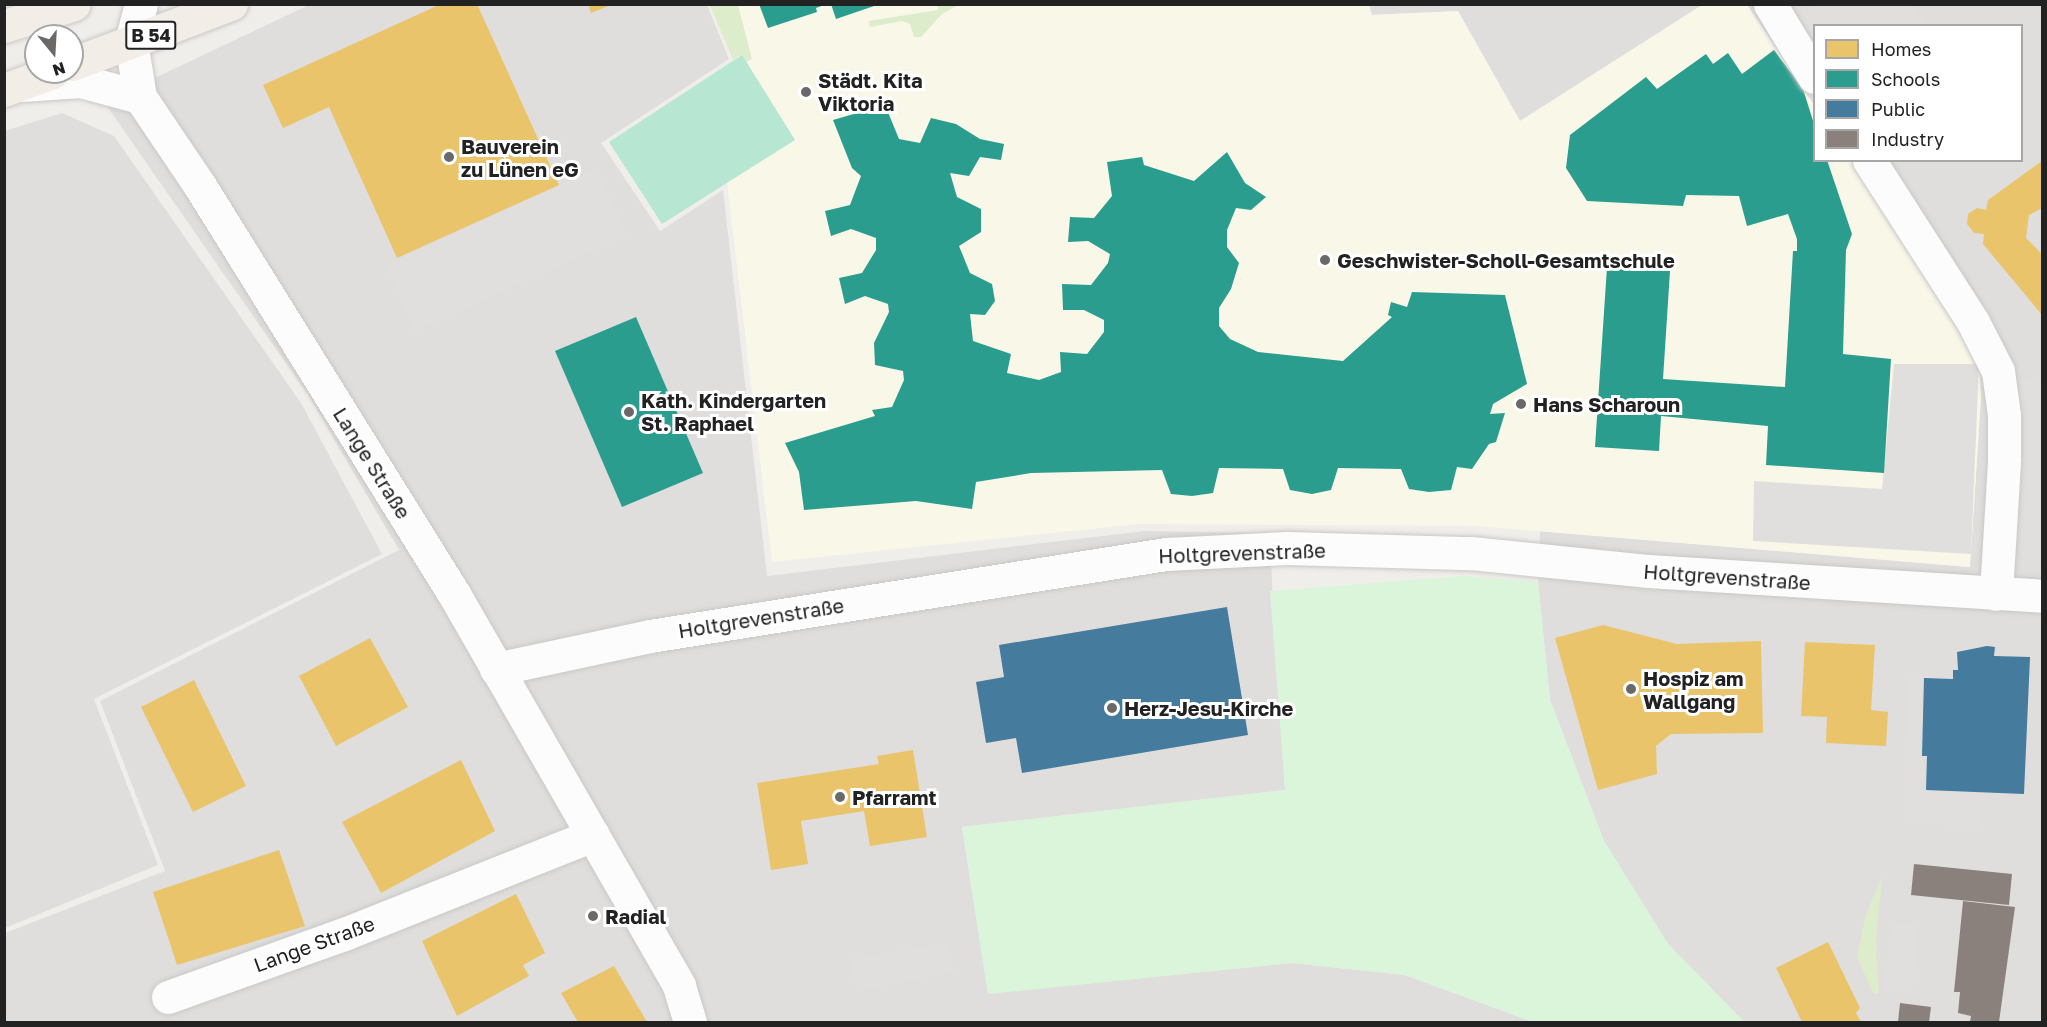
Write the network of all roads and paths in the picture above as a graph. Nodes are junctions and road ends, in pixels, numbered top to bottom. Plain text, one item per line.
1 (74, 4) edge
2 (141, 4) edge
3 (231, 4) edge
4 (1770, 4) edge
5 (25, 16) edge
6 (131, 42) junction
7 (84, 60) edge
8 (1813, 74) edge
9 (12, 88) edge
10 (140, 97) junction
11 (1870, 162) edge
12 (1996, 594) junction
13 (2043, 596) edge
14 (496, 669) junction
15 (593, 835) junction
16 (168, 997) dead end
17 (690, 1023) edge

1 - 5 main road
2 - 6 street
3 - 6 main road, B 54
4 - 8 street
6 - 7 main road, B 54
6 - 10 street, Lange Straße
9 - 10 street
10 - 14 street, Lange Straße
11 - 12 street
12 - 13 street, Holtgrevenstraße
12 - 14 street, Holtgrevenstraße
14 - 15 street, Lange Straße
15 - 16 street, Lange Straße
15 - 17 street, Lange Straße

